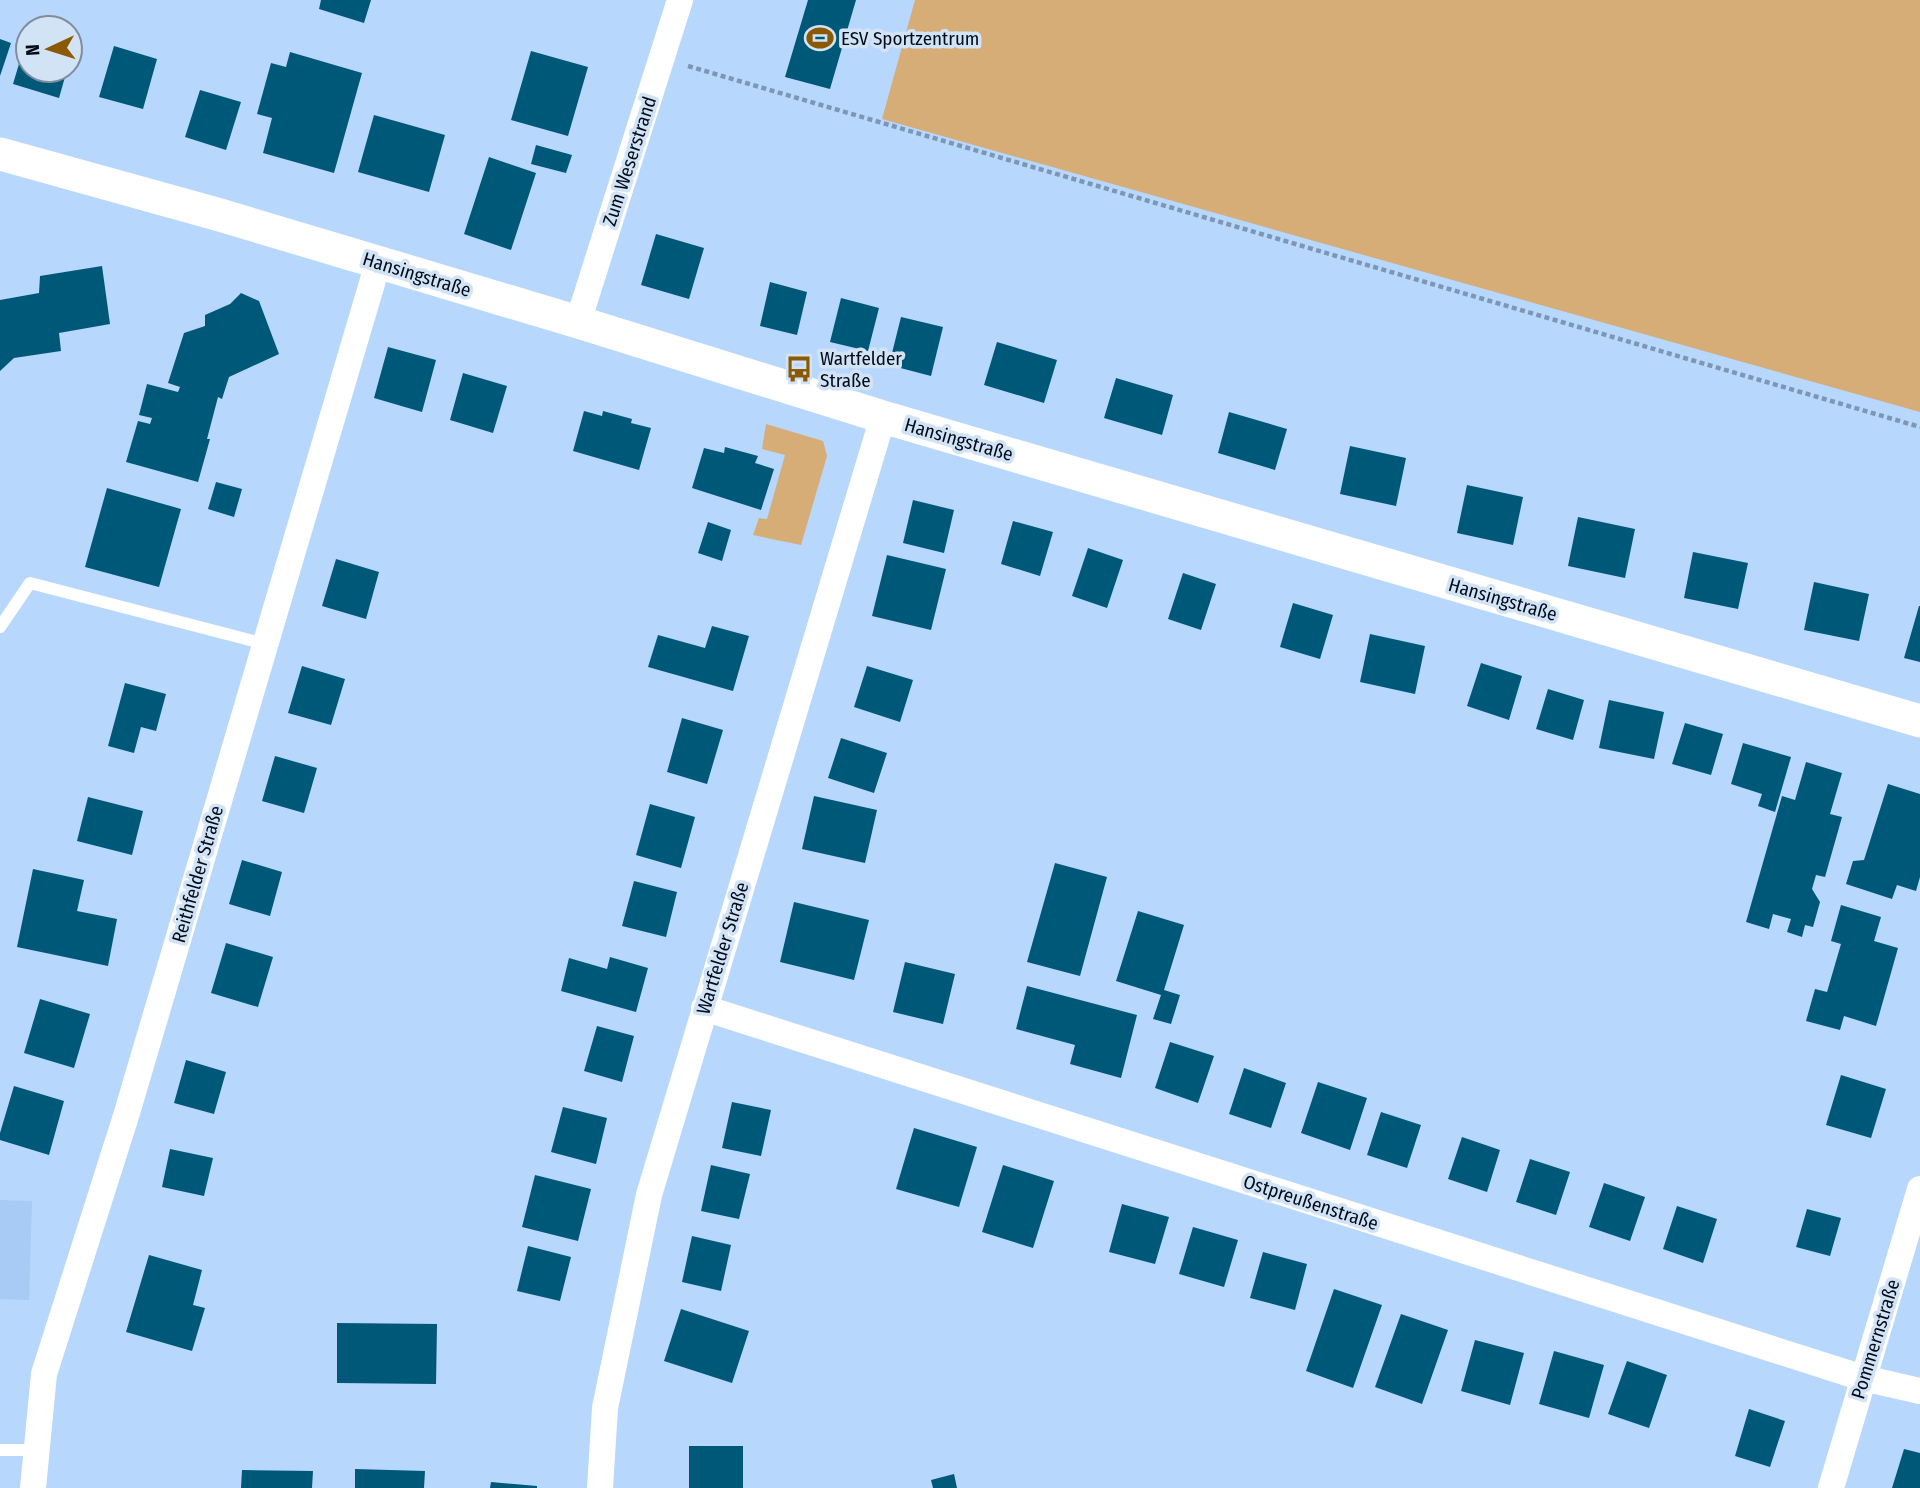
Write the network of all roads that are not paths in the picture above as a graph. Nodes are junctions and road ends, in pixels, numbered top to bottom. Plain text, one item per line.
1 (680, 0) edge
2 (0, 154) edge
3 (378, 263) junction
4 (578, 322) junction
5 (883, 417) junction
6 (0, 627) edge
7 (265, 644) junction
8 (1920, 721) edge
9 (704, 1008) junction
10 (1920, 1189) edge
11 (1863, 1378) junction
12 (1920, 1391) edge
13 (0, 1450) edge
14 (37, 1450) junction
15 (33, 1488) edge
16 (600, 1488) edge
17 (1831, 1488) edge

1 - 4 street, Zum Weserstrand
2 - 3 street, Hansingstraße
3 - 4 street, Hansingstraße
3 - 7 street, Reithfelder Straße
4 - 5 street, Hansingstraße
5 - 8 street, Hansingstraße
5 - 9 street, Wartfelder Straße
6 - 7 lane
7 - 14 street, Reithfelder Straße
9 - 11 street, Ostpreußenstraße
9 - 16 street, Wartfelder Straße
10 - 11 street, Pommernstraße
11 - 12 street, Ostpreußenstraße
11 - 17 street, Pommernstraße
13 - 14 lane
14 - 15 street, Reithfelder Straße

